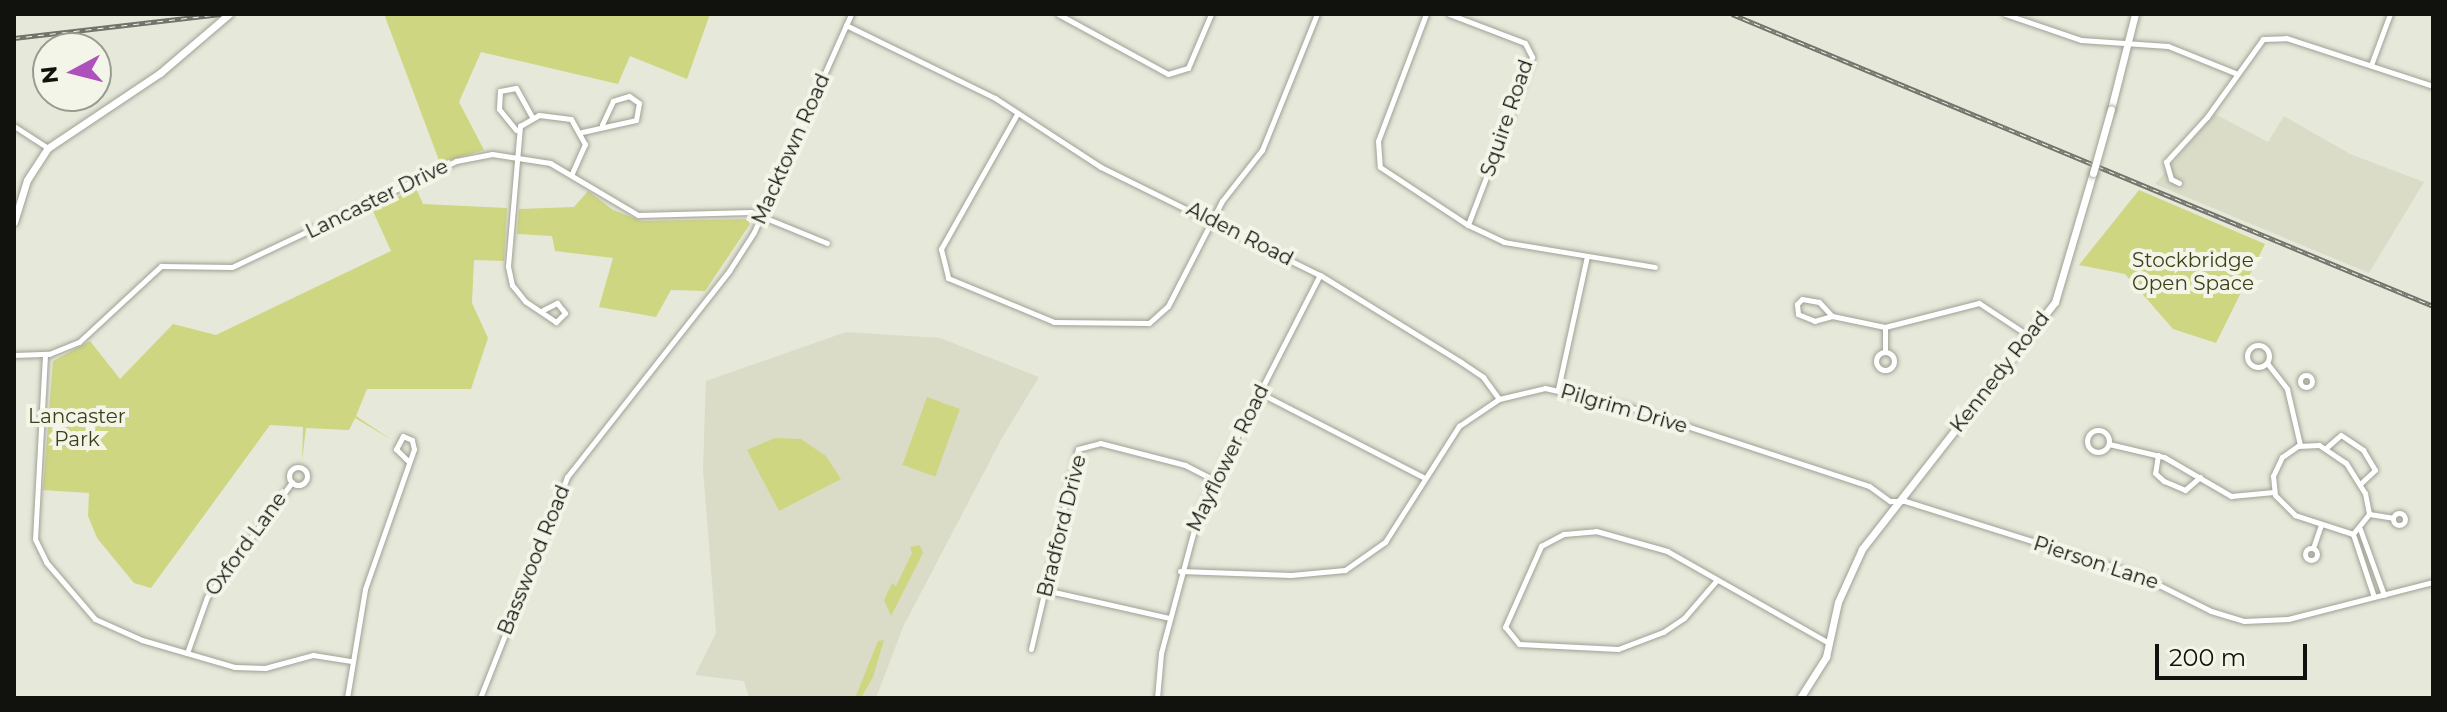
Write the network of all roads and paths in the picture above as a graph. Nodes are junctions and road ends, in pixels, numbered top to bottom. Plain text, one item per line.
1 (229, 14) edge
2 (851, 14) edge
3 (1058, 14) edge
4 (1211, 14) edge
5 (1317, 14) edge
6 (1426, 14) edge
7 (1449, 14) edge
8 (2005, 14) edge
9 (2135, 14) edge
10 (2390, 14) edge
11 (846, 25) junction
12 (2130, 43) junction
13 (2371, 65) junction
14 (2235, 73) junction
15 (2433, 86) edge
16 (1017, 114) junction
17 (532, 117) junction
18 (602, 125) junction
19 (14, 126) edge
20 (516, 130) junction
21 (582, 132) junction
22 (48, 148) junction
23 (513, 155) junction
24 (572, 173) junction
25 (2179, 183) dead end
26 (764, 215) junction
27 (1213, 219) junction
28 (14, 222) edge
29 (1468, 225) junction
30 (827, 243) dead end
31 (1587, 256) junction
32 (1655, 267) dead end
33 (1320, 275) junction
34 (543, 310) dead end
35 (1832, 316) junction
36 (693, 317) joint
37 (1885, 327) junction
38 (2030, 336) junction
39 (1885, 352) dead end
40 (14, 355) edge
41 (45, 355) junction
42 (2267, 363) junction
43 (2300, 383) dead end
44 (2287, 388) junction
45 (1558, 389) junction
46 (1260, 393) junction
47 (1499, 399) junction
48 (2109, 444) junction
49 (2300, 445) junction
50 (2327, 447) junction
51 (2158, 455) junction
52 (407, 460) junction
53 (1423, 477) junction
54 (2200, 477) junction
55 (1214, 480) junction
56 (292, 482) dead end
57 (2361, 483) junction
58 (2274, 492) junction
59 (1897, 501) junction
60 (2369, 514) junction
61 (2393, 518) dead end
62 (2321, 525) junction
63 (2360, 529) junction
64 (2353, 534) junction
65 (2313, 548) dead end
66 (1180, 571) junction
67 (1716, 581) junction
68 (2433, 582) edge
69 (1045, 590) junction
70 (2384, 595) junction
71 (2374, 597) junction
72 (1169, 618) junction
73 (1829, 643) junction
74 (1031, 649) dead end
75 (187, 653) junction
76 (352, 661) junction
77 (347, 698) edge
78 (480, 698) edge
79 (1157, 698) edge
80 (1800, 698) edge

1 - 22 street
2 - 11 street, Macktown Road
3 - 4 street
5 - 27 street
6 - 29 street
7 - 29 street, Squire Road
8 - 12 street
9 - 12 street, Kennedy Road
10 - 13 street
11 - 16 street, Alden Road
11 - 26 street, Macktown Road
12 - 14 street
12 - 38 street, Kennedy Road, bridge
13 - 14 street
13 - 15 street
14 - 25 street
16 - 27 street, Alden Road
16 - 27 street
17 - 20 street
17 - 20 street
17 - 21 street
18 - 18 street
18 - 21 street
19 - 22 street
20 - 23 street
21 - 24 street
22 - 28 street
23 - 24 street, Lancaster Drive
23 - 34 street
23 - 41 street, Lancaster Drive
24 - 26 street, Lancaster Drive
26 - 30 street
26 - 36 street, Macktown Road
27 - 33 street, Alden Road
29 - 31 street
31 - 32 street
31 - 45 street
33 - 46 street, Mayflower Road
33 - 47 street, Alden Road
35 - 35 street
35 - 37 street
36 - 78 street, Basswood Road
37 - 38 street
37 - 39 street
38 - 59 street, Kennedy Road
40 - 41 street, Lancaster Drive
41 - 75 street
42 - 42 street
42 - 44 street
43 - 44 street
44 - 49 street
45 - 47 street, Pilgrim Drive
45 - 59 street, Pilgrim Drive
46 - 53 street
46 - 55 street, Mayflower Road
47 - 53 street, Pilgrim Drive
48 - 48 street
48 - 51 street
49 - 50 street
49 - 58 street
50 - 57 street
50 - 57 street
51 - 54 street
51 - 54 street
52 - 52 street
52 - 76 street
53 - 66 street, Pilgrim Drive
54 - 58 street
55 - 66 street, Mayflower Road
55 - 69 street, Bradford Drive
56 - 75 street, Oxford Lane
57 - 60 street
58 - 62 street
59 - 71 street, Pierson Lane
59 - 73 street, Kennedy Road
60 - 61 street
60 - 63 street
62 - 64 street
62 - 65 street
63 - 64 street
63 - 70 street
64 - 71 street
66 - 72 street, Mayflower Road
67 - 67 street
67 - 73 street
68 - 70 street, Pierson Lane
69 - 72 street
69 - 74 street, Bradford Drive
70 - 71 street, Pierson Lane
72 - 79 street, Mayflower Road
73 - 80 street, Kennedy Road
75 - 76 street
76 - 77 street

